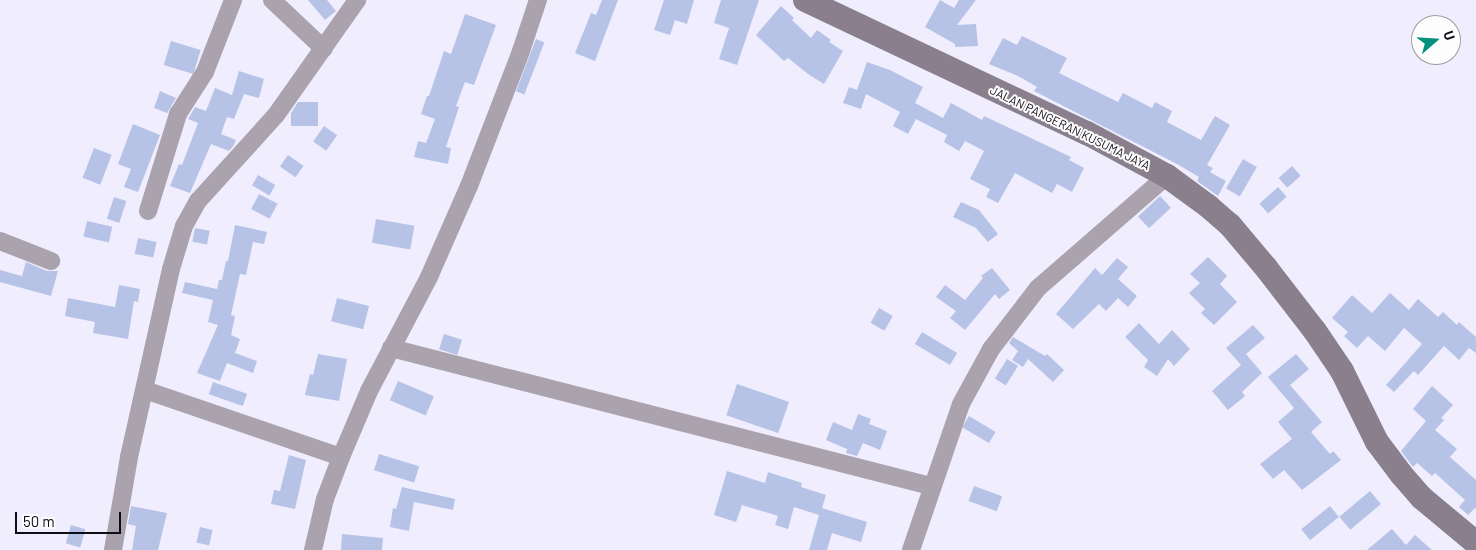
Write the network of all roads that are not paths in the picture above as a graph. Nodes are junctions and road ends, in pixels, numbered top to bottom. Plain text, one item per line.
1 (233, 0) edge
2 (272, 0) edge
3 (357, 0) edge
4 (538, 0) edge
5 (805, 0) edge
6 (324, 49) junction
7 (1167, 176) junction
8 (148, 211) dead end
9 (0, 242) edge
10 (51, 261) dead end
11 (391, 348) junction
12 (145, 390) junction
13 (341, 457) junction
14 (931, 486) junction
15 (1476, 544) edge
16 (113, 550) edge
17 (313, 550) edge
18 (910, 550) edge

1 - 8 street
2 - 6 street
3 - 6 street
4 - 11 street
5 - 7 street, JALAN PANGERAN KUSUMA JAYA
6 - 12 street
7 - 14 street
7 - 15 street, JALAN PANGERAN KUSUMA JAYA
9 - 10 street
11 - 13 street
11 - 14 street
12 - 13 street
12 - 16 street
13 - 17 street
14 - 18 street

